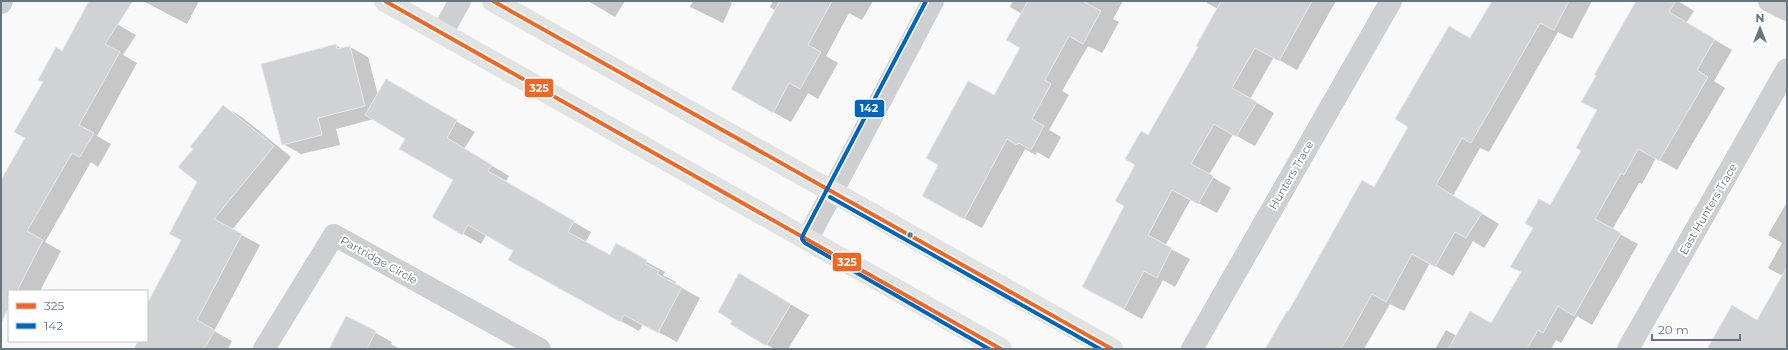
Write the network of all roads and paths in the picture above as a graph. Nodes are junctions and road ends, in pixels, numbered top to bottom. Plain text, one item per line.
1 (385, 1) edge
2 (460, 1) edge
3 (492, 1) edge
4 (933, 1) edge
5 (1391, 1) edge
6 (1769, 1) edge
7 (1787, 10) edge
8 (442, 33) junction
9 (1787, 69) edge
10 (833, 192) junction
11 (808, 238) junction
12 (264, 349) edge
13 (540, 349) edge
14 (1001, 349) edge
15 (1112, 349) edge
16 (1192, 349) edge
17 (1628, 349) edge

1 - 8 main road
2 - 8 street
3 - 10 main road
4 - 10 street
5 - 16 street, Hunters Trace
6 - 7 street
8 - 11 main road
9 - 17 street, East Hunters Trace
10 - 11 street
10 - 15 main road
11 - 14 main road
12 - 13 street, Partridge Circle

